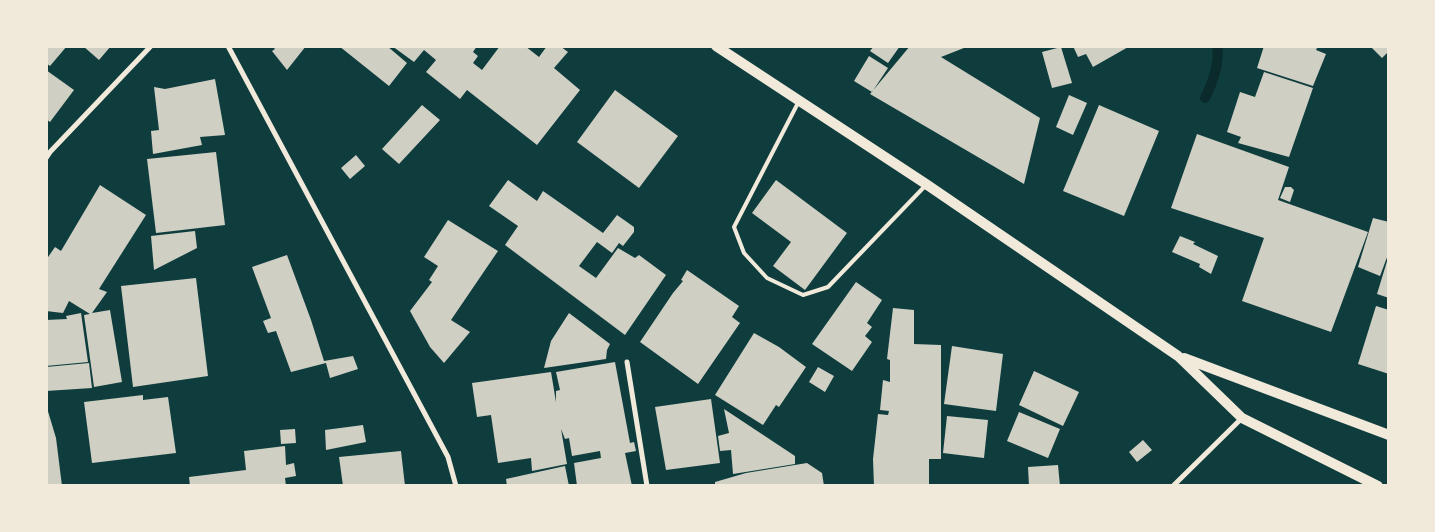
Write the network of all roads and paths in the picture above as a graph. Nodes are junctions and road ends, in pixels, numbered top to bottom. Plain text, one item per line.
1 (151, 46) edge
2 (228, 46) edge
3 (716, 46) edge
4 (798, 101) junction
5 (48, 150) edge
6 (46, 158) edge
7 (926, 184) junction
8 (1178, 356) junction
9 (627, 362) dead end
10 (1242, 418) junction
11 (1389, 435) edge
12 (1363, 483) edge
13 (456, 486) edge
14 (647, 486) edge
15 (1173, 486) edge
16 (1378, 486) edge

1 - 5 street
2 - 13 street
3 - 4 main road
4 - 7 main road
4 - 7 lane
5 - 6 street
7 - 8 main road
8 - 10 main road
8 - 11 main road
9 - 14 street
10 - 12 main road
10 - 15 street
12 - 16 main road

